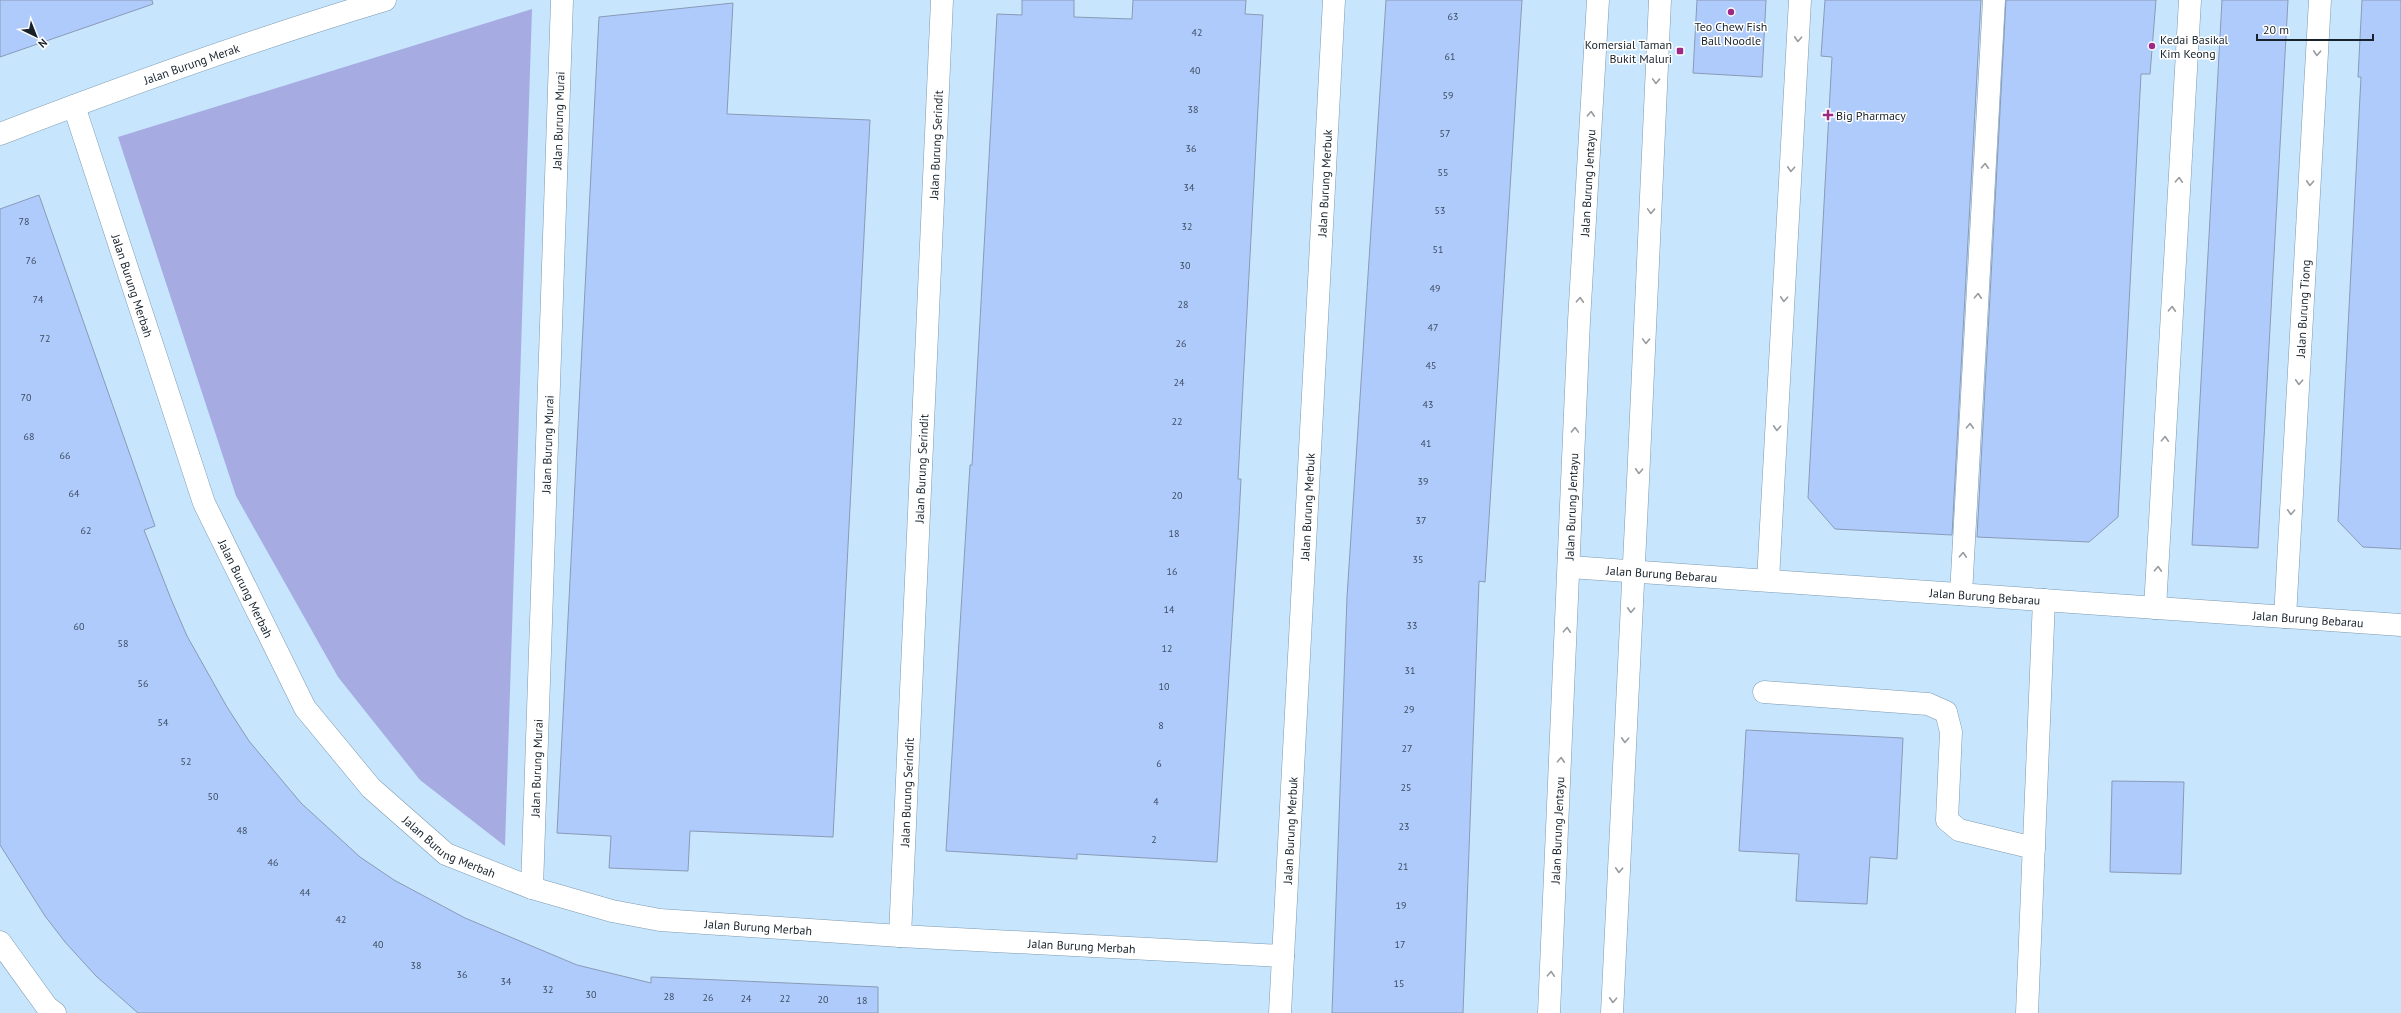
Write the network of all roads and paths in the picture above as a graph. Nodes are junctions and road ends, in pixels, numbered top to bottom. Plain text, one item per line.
1 (385, 0) edge
2 (562, 0) edge
3 (942, 0) edge
4 (1334, 0) edge
5 (1598, 0) edge
6 (1660, 0) edge
7 (1800, 0) edge
8 (1994, 0) edge
9 (2190, 0) edge
10 (2320, 0) edge
11 (74, 106) junction
12 (0, 134) edge
13 (1570, 567) junction
14 (1633, 571) junction
15 (1768, 580) junction
16 (1961, 594) junction
17 (2044, 600) junction
18 (2155, 608) junction
19 (2286, 617) junction
20 (2401, 625) edge
21 (1764, 692) dead end
22 (2034, 848) junction
23 (532, 888) junction
24 (900, 936) junction
25 (0, 942) edge
26 (1283, 956) junction
27 (54, 1013) edge
28 (1280, 1013) edge
29 (1549, 1013) edge
30 (1612, 1013) edge
31 (2027, 1013) edge

1 - 11 street, Jalan Burung Merak
2 - 23 street, Jalan Burung Murai
3 - 24 street, Jalan Burung Serindit
4 - 26 street, Jalan Burung Merbuk
13 -> 5 street, Jalan Burung Jentayu
6 -> 14 street
7 -> 15 street
16 -> 8 street
18 -> 9 street
10 -> 19 street, Jalan Burung Tiong
11 - 12 street, Jalan Burung Merak
11 - 23 street, Jalan Burung Merbah
13 - 14 street, Jalan Burung Bebarau
29 -> 13 street, Jalan Burung Jentayu
14 - 15 street, Jalan Burung Bebarau
14 -> 30 street
15 - 16 street, Jalan Burung Bebarau
16 - 17 street, Jalan Burung Bebarau
17 - 18 street, Jalan Burung Bebarau
17 - 22 street
18 - 19 street, Jalan Burung Bebarau
19 - 20 street, Jalan Burung Bebarau
21 - 22 street
22 - 31 street
23 - 24 street, Jalan Burung Merbah
24 - 26 street, Jalan Burung Merbah
25 - 27 street
26 - 28 street, Jalan Burung Merbuk

